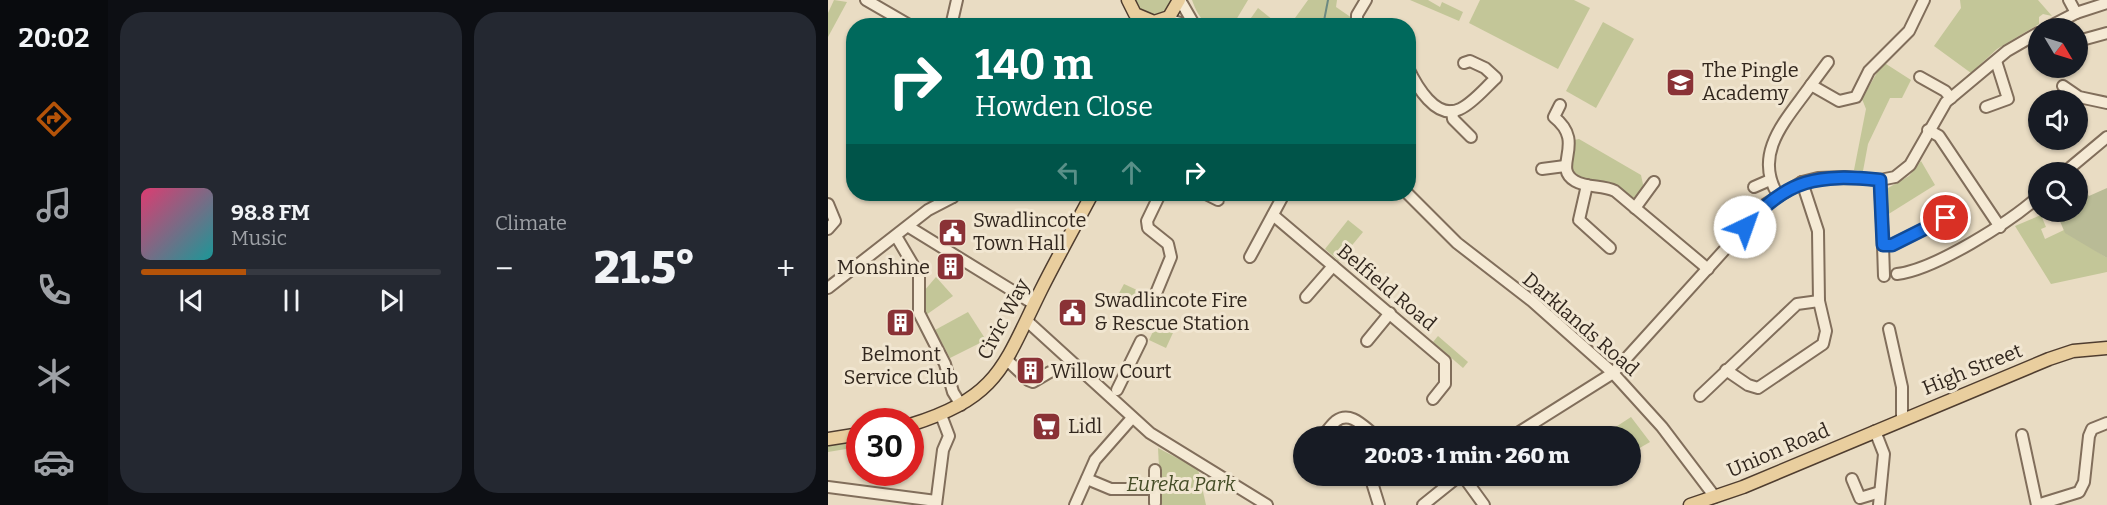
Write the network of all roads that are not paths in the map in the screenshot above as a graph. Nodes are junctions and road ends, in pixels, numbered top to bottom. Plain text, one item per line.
1 (866, 0) edge
2 (957, 0) edge
3 (1180, 0) edge
4 (1366, 0) edge
5 (1924, 0) edge
6 (2069, 0) edge
7 (2107, 3) edge
8 (2076, 13) junction
9 (897, 18) edge
10 (953, 18) edge
11 (1166, 18) edge
12 (1189, 18) edge
13 (1357, 18) edge
14 (2067, 18) edge
15 (2107, 33) edge
16 (2028, 38) edge
17 (2088, 38) edge
18 (1996, 61) junction
19 (1828, 62) dead end
20 (1464, 63) dead end
21 (1920, 77) dead end
22 (1416, 81) edge
23 (1811, 85) junction
24 (2063, 86) dead end
25 (1951, 98) junction
26 (2107, 103) edge
27 (1560, 105) dead end
28 (1986, 107) dead end
29 (1452, 111) junction
30 (1928, 130) junction
31 (1471, 137) dead end
32 (2107, 137) edge
33 (2077, 162) edge
34 (1565, 166) junction
35 (1542, 169) dead end
36 (1770, 180) junction
37 (1880, 180) junction
38 (1653, 182) dead end
39 (1802, 182) junction
40 (1587, 185) junction
41 (1754, 187) dead end
42 (1778, 195) junction
43 (944, 201) edge
44 (1088, 201) edge
45 (1157, 201) edge
46 (1280, 201) edge
47 (1415, 201) edge
48 (2028, 205) edge
49 (1635, 208) junction
50 (831, 209) edge
51 (1273, 215) junction
52 (1946, 218) dead end
53 (909, 227) junction
54 (2000, 227) junction
55 (828, 228) edge
56 (897, 236) junction
57 (1883, 245) junction
58 (1610, 248) dead end
59 (1250, 257) dead end
60 (1333, 266) junction
61 (1708, 268) junction
62 (1897, 274) dead end
63 (1884, 276) dead end
64 (828, 288) edge
65 (1306, 297) dead end
66 (1819, 301) junction
67 (1152, 303) dead end
68 (1034, 304) junction
69 (1390, 314) junction
70 (1027, 321) junction
71 (1889, 329) dead end
72 (1141, 341) dead end
73 (1367, 341) dead end
74 (2107, 348) edge
75 (1007, 360) junction
76 (1726, 370) junction
77 (1050, 372) dead end
78 (1613, 373) junction
79 (1117, 390) dead end
80 (1700, 396) dead end
81 (1432, 399) dead end
82 (961, 405) junction
83 (940, 415) junction
84 (1132, 418) junction
85 (1902, 419) junction
86 (924, 420) edge
87 (2107, 423) edge
88 (1331, 426) edge
89 (1364, 426) edge
90 (1530, 426) edge
91 (1875, 431) junction
92 (2022, 435) dead end
93 (846, 436) edge
94 (1856, 438) joint
95 (828, 439) edge
96 (1155, 470) dead end
97 (1087, 479) junction
98 (1852, 479) dead end
99 (1373, 486) edge
100 (1448, 486) edge
101 (1469, 486) edge
102 (828, 487) edge
103 (1155, 489) junction
104 (1880, 492) junction
105 (1708, 501) edge
106 (936, 503) edge
107 (1155, 503) dead end
108 (1075, 505) edge
109 (1267, 505) edge
110 (1379, 505) edge
111 (1423, 505) edge
112 (1484, 505) edge
113 (1690, 505) edge
114 (1879, 505) edge
115 (2037, 505) edge

1 - 9 street
2 - 10 street
3 - 11 main road
3 - 12 street
4 - 13 street
5 - 23 street
6 - 8 street
7 - 8 street
8 - 14 street
15 - 17 street
16 - 18 street
18 - 25 street
18 - 28 street
19 - 23 street
20 - 29 street
21 - 25 street
22 - 29 street
23 - 36 street
24 - 26 street
25 - 30 street
27 - 34 street
29 - 31 street
30 - 37 street
30 - 54 street
32 - 33 street
34 - 35 street
34 - 40 street
36 - 41 street
36 - 42 street
37 - 39 street
37 - 57 street
38 - 49 street
39 - 42 street
39 - 66 street
40 - 49 street
40 - 58 street
42 - 61 street
43 - 53 street
44 - 68 main road, Civic Way
45 - 67 street
46 - 51 street
47 - 78 street, Darklands Road
48 - 54 street
49 - 61 street
50 - 55 street
51 - 59 street
51 - 60 street, Belfield Road
52 - 57 street
53 - 56 street
53 - 68 street
54 - 62 street
56 - 64 street
56 - 82 street
57 - 63 street
60 - 65 street
60 - 69 street, Belfield Road
61 - 78 street
66 - 76 street
66 - 76 street
68 - 70 main road, Civic Way
69 - 73 street
69 - 81 street, Belfield Road
70 - 75 main road, Civic Way
70 - 84 street
71 - 85 street
72 - 79 street
74 - 85 main road, High Street
75 - 77 street
75 - 82 main road, Civic Way
76 - 80 street
78 - 90 street
78 - 105 street, Darklands Road
82 - 83 main road, Civic Way
83 - 86 main road, Civic Way
83 - 106 street
84 - 97 street
84 - 109 street
85 - 91 main road, High Street
87 - 115 street
88 - 89 street
91 - 94 main road, High Street
91 - 104 street
92 - 115 street
93 - 95 main road
94 - 105 main road, Union Road
96 - 103 street
97 - 103 street
97 - 108 street
98 - 104 street
99 - 110 street
100 - 111 street
101 - 112 street
102 - 106 street
103 - 107 street
104 - 114 street
105 - 113 main road, Union Road

